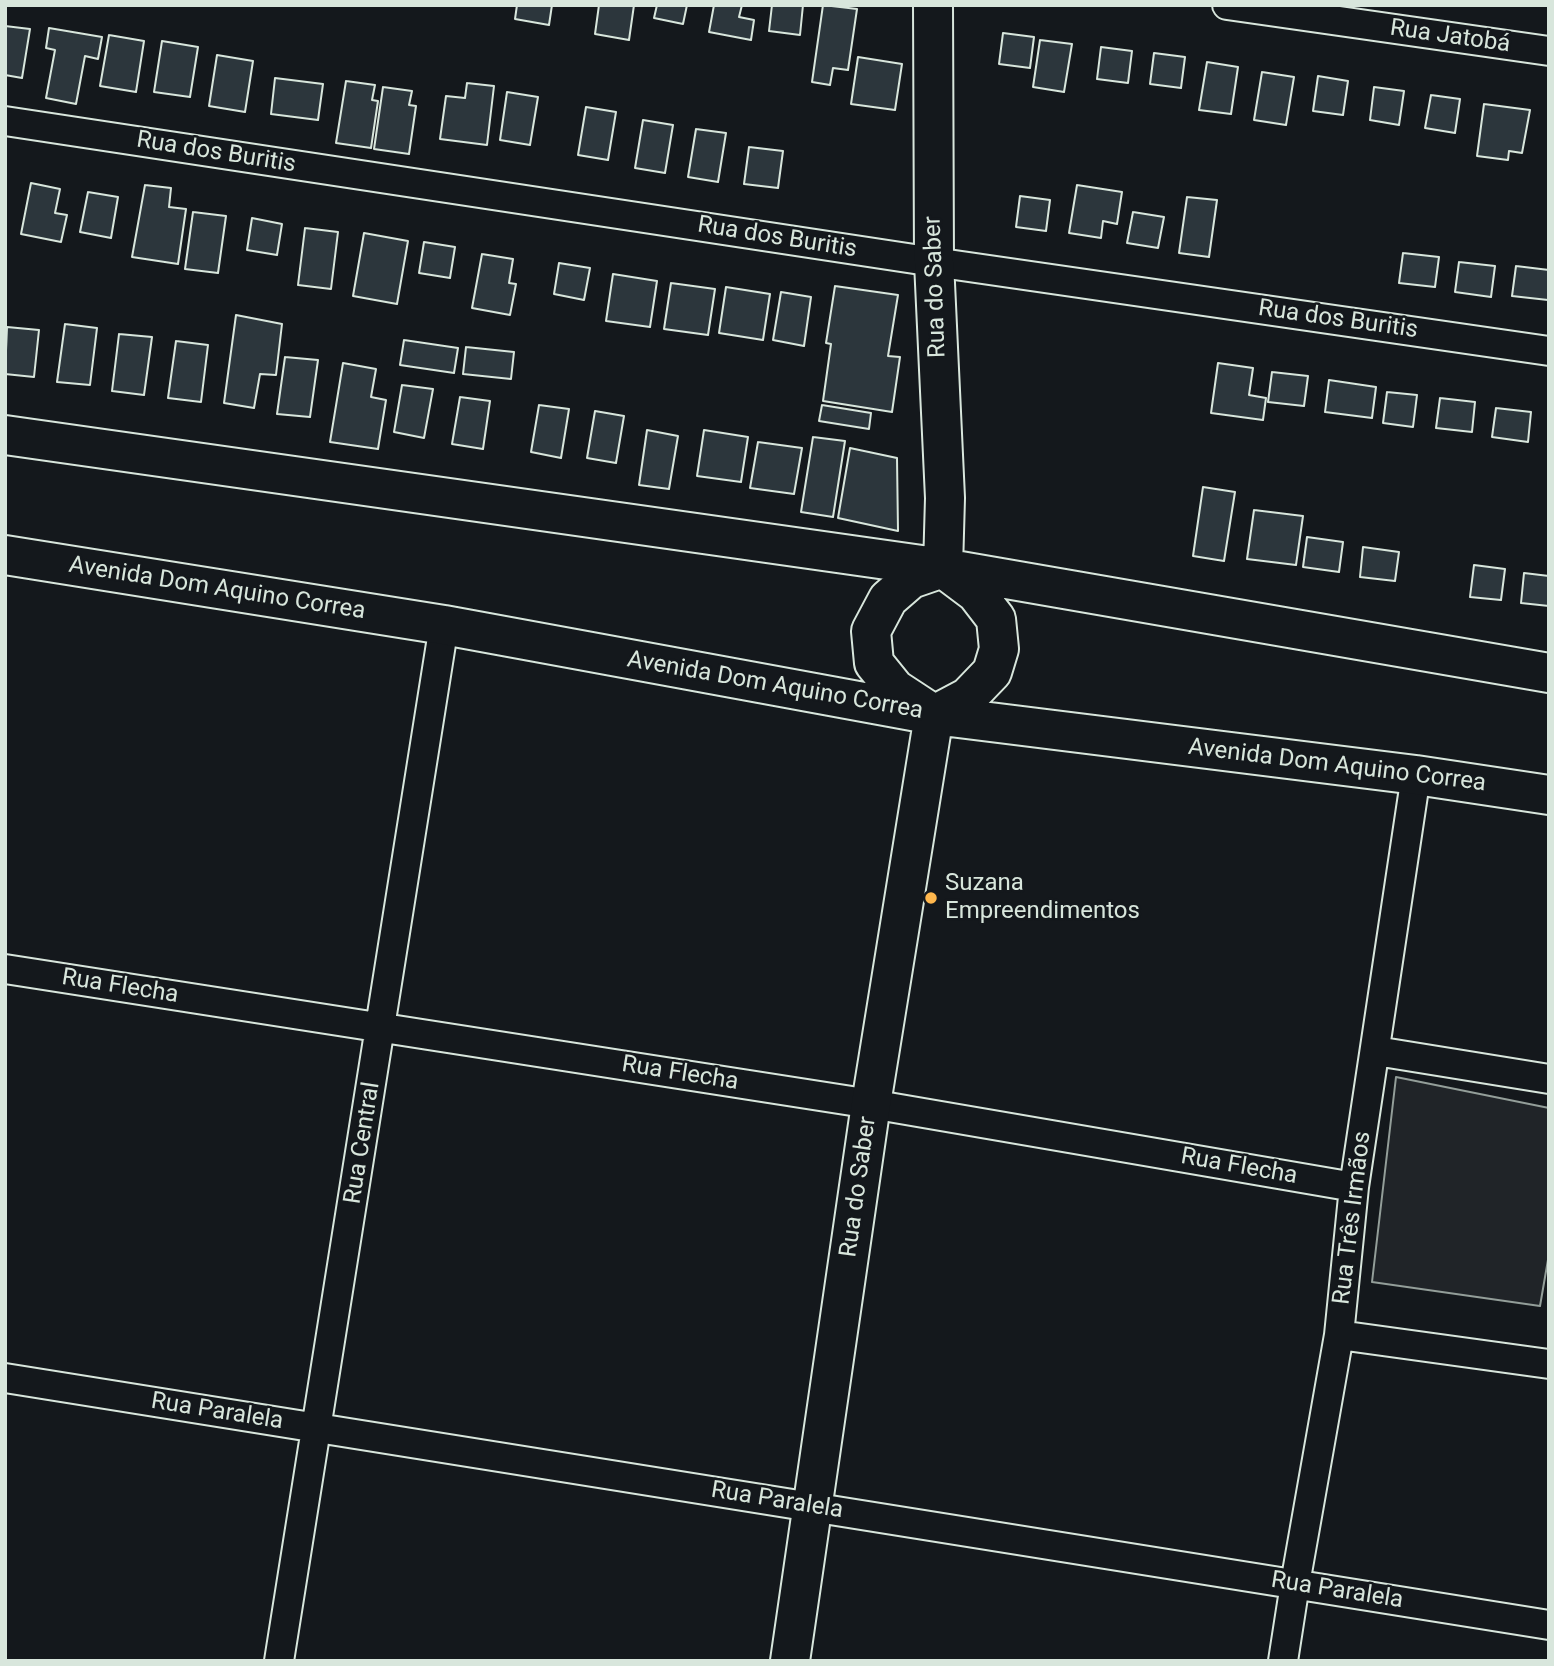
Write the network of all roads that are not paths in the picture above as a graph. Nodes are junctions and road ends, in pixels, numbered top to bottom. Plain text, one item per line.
1 (933, 5) edge
2 (1227, 5) edge
3 (1549, 51) edge
4 (5, 121) edge
5 (934, 262) junction
6 (1549, 351) edge
7 (5, 435) edge
8 (5, 555) edge
9 (943, 568) junction
10 (444, 625) junction
11 (1549, 673) edge
12 (934, 715) junction
13 (1416, 775) junction
14 (1549, 795) edge
15 (5, 969) edge
16 (381, 1028) junction
17 (1376, 1051) junction
18 (1549, 1079) edge
19 (871, 1104) junction
20 (1354, 1187) junction
21 (1339, 1335) junction
22 (1549, 1364) edge
23 (5, 1378) edge
24 (318, 1428) junction
25 (812, 1507) junction
26 (1294, 1584) junction
27 (1549, 1625) edge
28 (279, 1661) edge
29 (790, 1661) edge
30 (1283, 1661) edge

1 - 5 street, Rua do Saber
2 - 3 street, Rua Jatobá
4 - 5 street, Rua dos Buritis
5 - 6 street, Rua dos Buritis
5 - 9 street, Rua do Saber
7 - 9 street
8 - 10 street, Avenida Dom Aquino Correa
9 - 11 street
9 - 12 street
9 - 12 street
10 - 12 street, Avenida Dom Aquino Correa
10 - 16 street, Rua Central
12 - 13 street, Avenida Dom Aquino Correa
12 - 19 street, Rua do Saber
13 - 14 street, Avenida Dom Aquino Correa
13 - 17 street, Rua Três Irmãos
15 - 16 street, Rua Flecha
16 - 19 street, Rua Flecha
16 - 24 street, Rua Central
17 - 18 street
17 - 20 street, Rua Três Irmãos
19 - 20 street, Rua Flecha
19 - 25 street, Rua do Saber
20 - 21 street, Rua Três Irmãos
21 - 22 street
21 - 26 street, Rua Três Irmãos
23 - 24 street, Rua Paralela
24 - 25 street, Rua Paralela
24 - 28 street, Rua Central
25 - 26 street, Rua Paralela
25 - 29 street, Rua do Saber
26 - 27 street, Rua Paralela
26 - 30 street, Rua Três Irmãos

